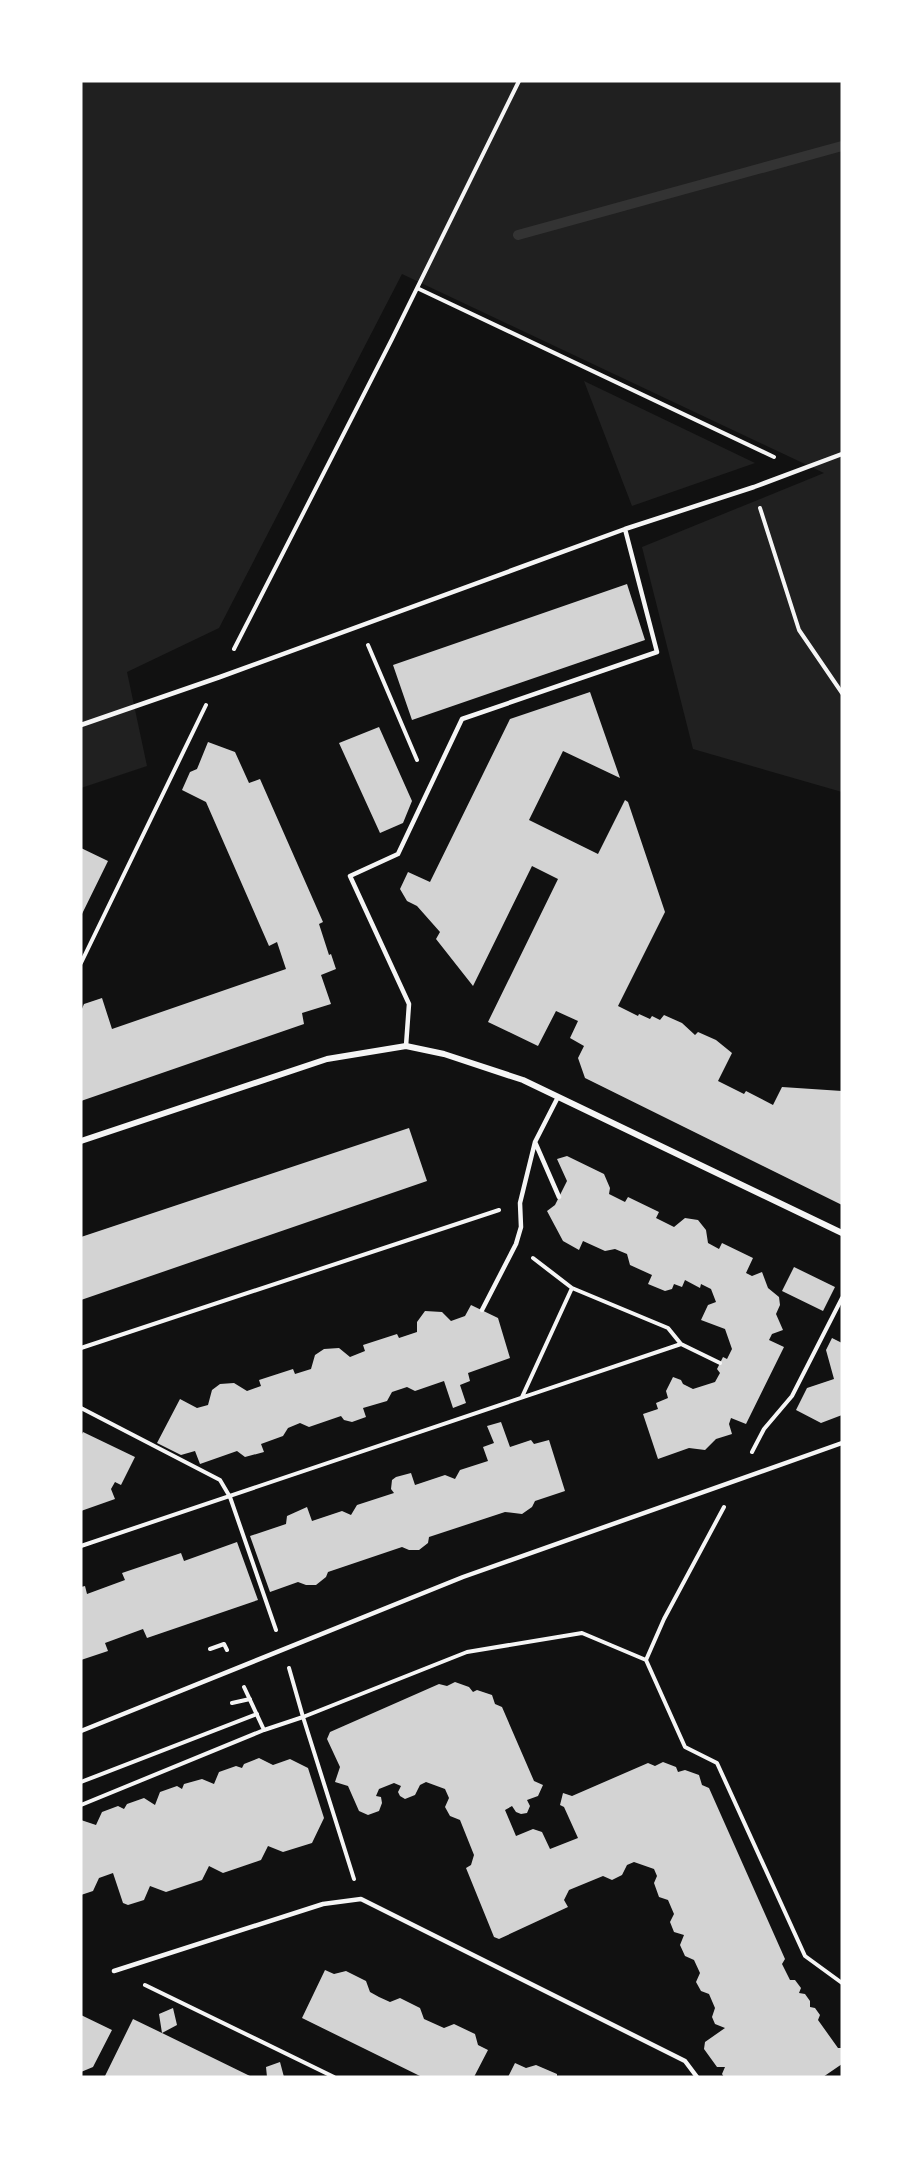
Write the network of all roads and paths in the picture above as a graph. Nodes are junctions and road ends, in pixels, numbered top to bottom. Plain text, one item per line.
1 (519, 81) edge
2 (417, 288) junction
3 (842, 454) edge
4 (798, 469) junction
5 (754, 487) junction
6 (626, 529) junction
7 (360, 626) junction
8 (220, 677) junction
9 (842, 693) edge
10 (81, 725) edge
11 (429, 788) junction
12 (81, 963) edge
13 (406, 1046) junction
14 (558, 1096) junction
15 (81, 1141) edge
16 (536, 1142) junction
17 (559, 1197) dead end
18 (520, 1203) junction
19 (842, 1233) edge
20 (516, 1244) junction
21 (572, 1288) junction
22 (842, 1298) edge
23 (482, 1310) dead end
24 (681, 1344) junction
25 (81, 1348) edge
26 (720, 1363) dead end
27 (522, 1398) junction
28 (81, 1408) edge
29 (764, 1429) dead end
30 (842, 1443) edge
31 (230, 1497) junction
32 (706, 1544) dead end
33 (81, 1546) edge
34 (263, 1595) dead end
35 (646, 1660) junction
36 (294, 1682) dead end
37 (250, 1699) dead end
38 (232, 1703) dead end
39 (257, 1714) dead end
40 (303, 1717) junction
41 (81, 1731) edge
42 (81, 1782) edge
43 (81, 1805) edge
44 (361, 1899) junction
45 (114, 1971) joint
46 (842, 1983) edge
47 (334, 2077) edge
48 (698, 2077) edge

1 - 2 path
2 - 4 path
2 - 8 path
3 - 4 lane
4 - 5 lane
5 - 6 lane
5 - 9 path
6 - 7 lane
6 - 11 lane
7 - 8 lane
7 - 11 path
8 - 10 lane
8 - 12 path
11 - 13 lane
13 - 14 street
13 - 15 street
14 - 16 lane
14 - 19 street
16 - 17 lane
16 - 18 lane
18 - 20 lane
18 - 25 path
20 - 21 path
20 - 23 lane
21 - 24 path
21 - 27 path
22 - 29 path
24 - 26 path
24 - 27 path
27 - 31 path
28 - 31 path
30 - 41 lane
31 - 33 path
31 - 34 path
32 - 35 path
35 - 40 path
35 - 46 path
36 - 40 path
37 - 38 path
39 - 42 path
40 - 43 path
40 - 44 path
44 - 45 lane
44 - 48 lane
45 - 47 path

